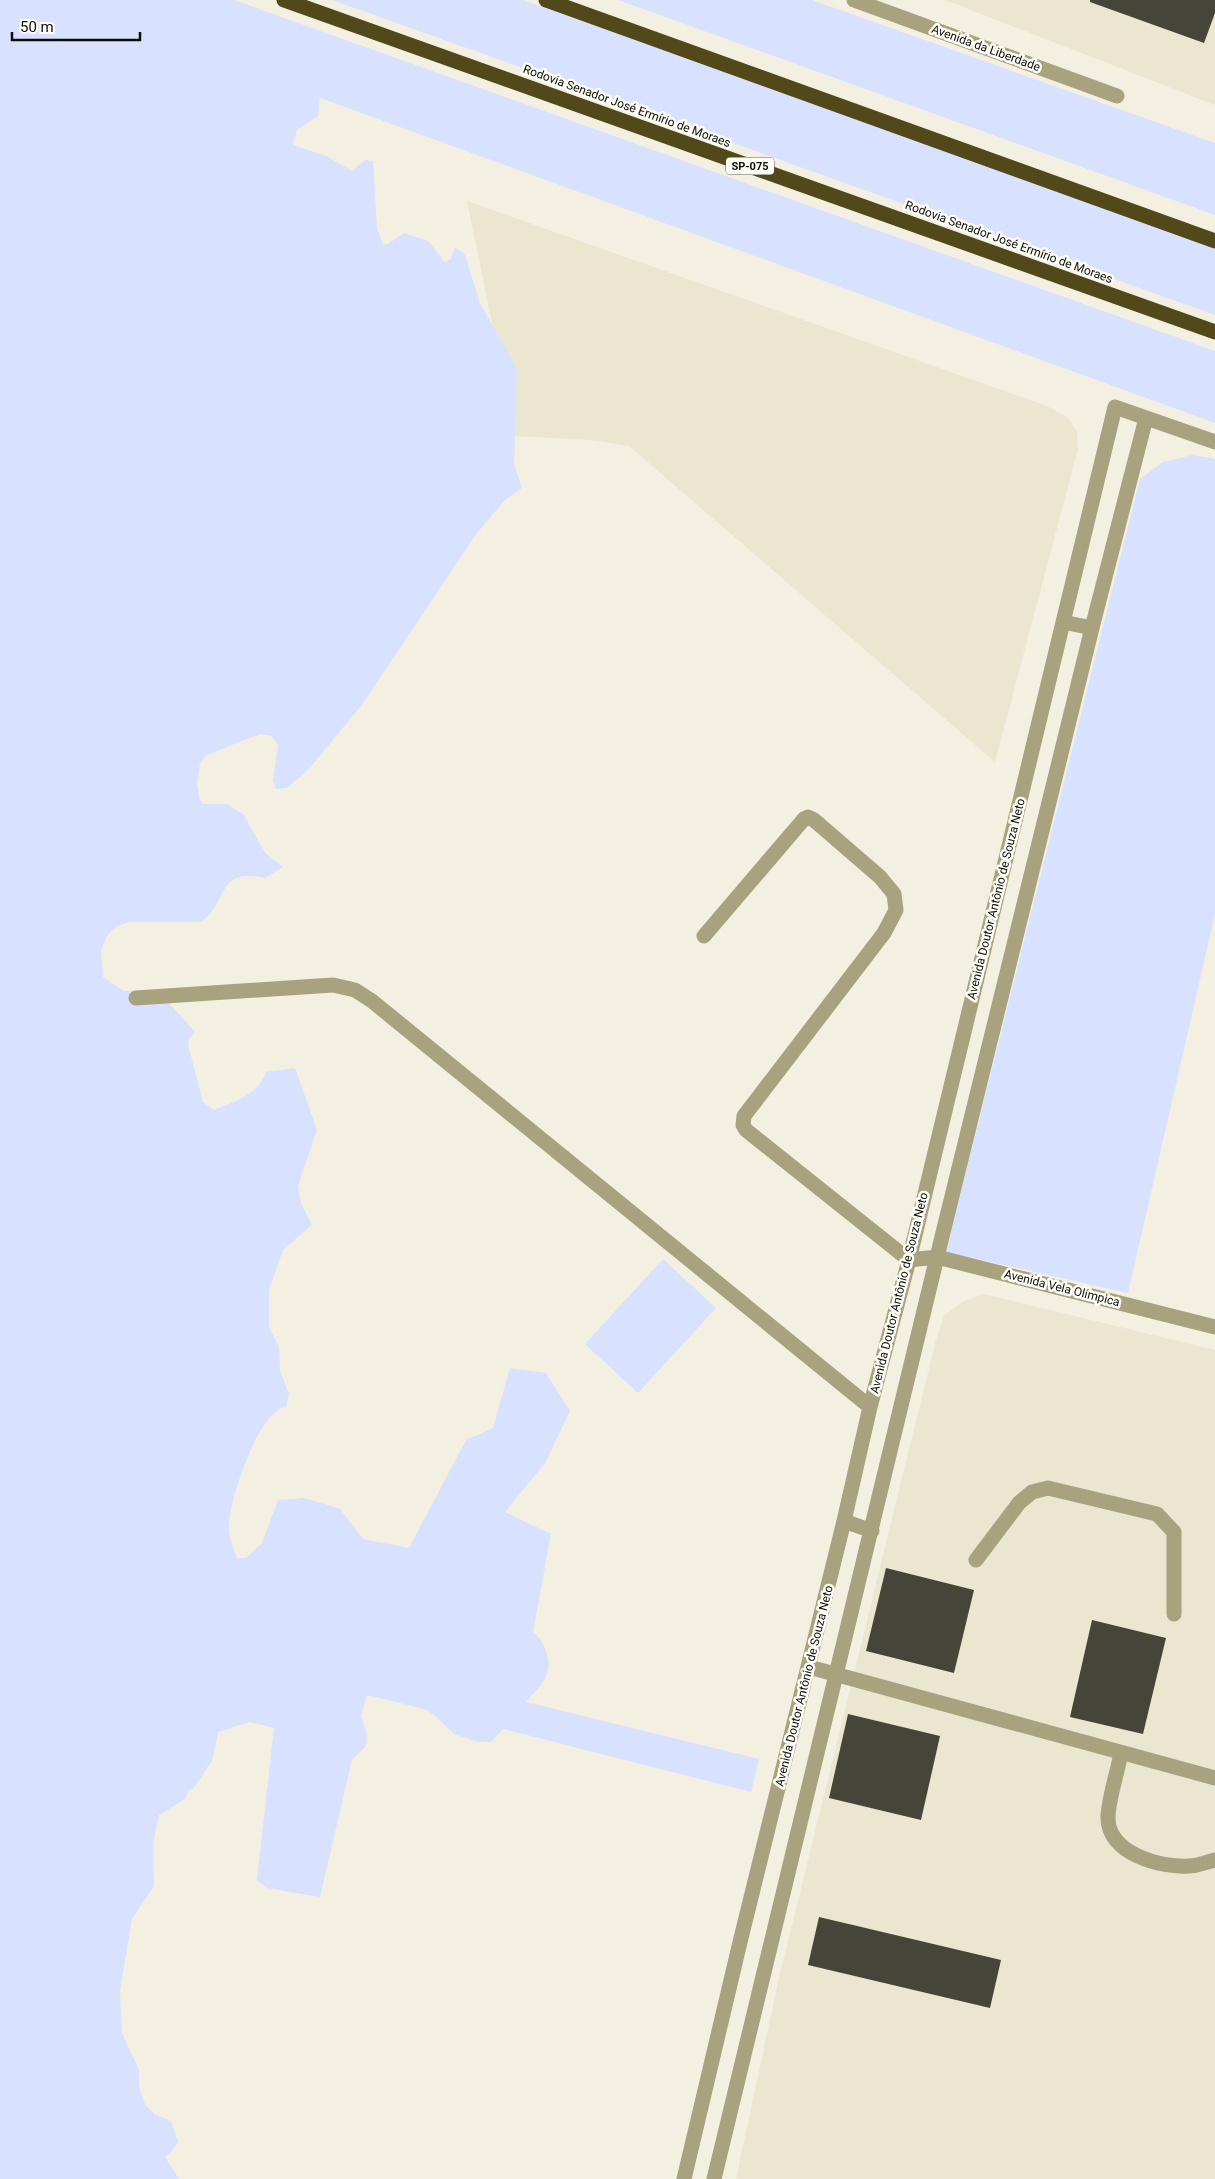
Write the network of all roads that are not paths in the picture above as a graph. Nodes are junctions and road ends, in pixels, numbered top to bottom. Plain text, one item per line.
1 (284, 0) edge
2 (546, 0) edge
3 (854, 0) edge
4 (1117, 96) dead end
5 (1215, 241) edge
6 (1215, 332) edge
7 (1146, 418) junction
8 (1215, 442) edge
9 (1063, 622) junction
10 (1092, 628) junction
11 (704, 936) dead end
12 (136, 998) dead end
13 (937, 1257) junction
14 (908, 1260) junction
15 (1215, 1327) edge
16 (870, 1407) junction
17 (844, 1521) junction
18 (872, 1531) junction
19 (976, 1560) dead end
20 (1174, 1614) dead end
21 (809, 1667) junction
22 (836, 1676) junction
23 (1121, 1753) junction
24 (1215, 1778) edge
25 (1215, 1860) edge
26 (684, 2179) edge
27 (714, 2179) edge

1 - 6 highway, Rodovia Senador José Ermírio de Moraes / SP-075
2 - 5 highway
3 - 4 street, Avenida da Liberdade
7 - 8 street
7 - 9 street, Avenida Doutor Antônio de Souza Neto
7 - 10 street
9 - 10 street
9 - 14 street, Avenida Doutor Antônio de Souza Neto
10 - 13 street
11 - 14 street
12 - 16 street
13 - 14 street, Avenida Vela Olímpica
13 - 15 street, Avenida Vela Olímpica
13 - 18 street
14 - 16 street, Avenida Doutor Antônio de Souza Neto
16 - 17 street, Avenida Doutor Antônio de Souza Neto
17 - 18 street
17 - 21 street, Avenida Doutor Antônio de Souza Neto
18 - 22 street
19 - 20 street
21 - 22 street
21 - 26 street, Avenida Doutor Antônio de Souza Neto
22 - 23 street
22 - 27 street
23 - 24 street
23 - 25 street

